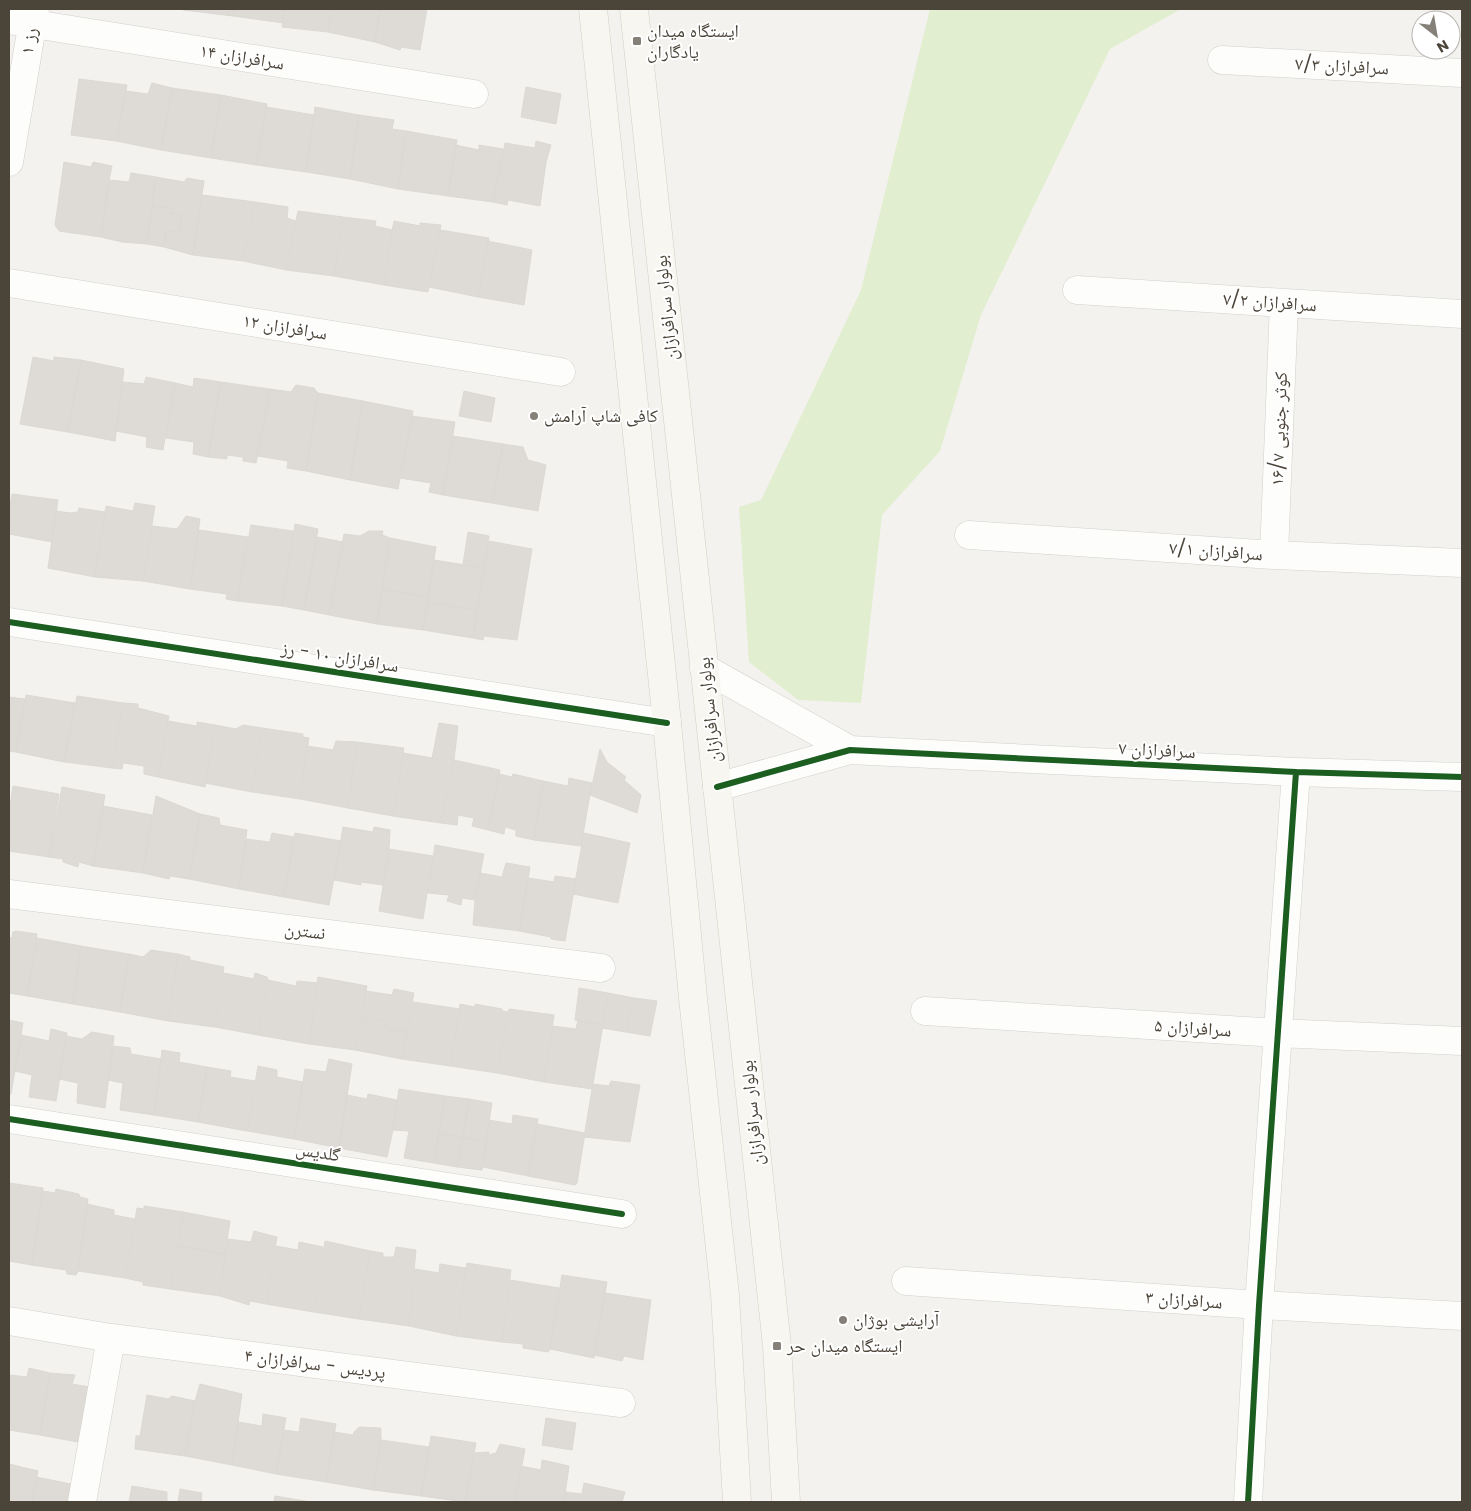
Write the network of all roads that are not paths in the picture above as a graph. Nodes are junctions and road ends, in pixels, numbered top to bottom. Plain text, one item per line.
1 (593, 9) edge
2 (634, 9) edge
3 (25, 18) edge
4 (1222, 60) dead end
5 (1462, 73) edge
6 (474, 94) dead end
7 (9, 162) edge
8 (9, 283) edge
9 (1077, 290) dead end
10 (1284, 302) junction
11 (1462, 314) edge
12 (561, 372) dead end
13 (969, 535) dead end
14 (1274, 555) junction
15 (1462, 563) edge
16 (9, 622) edge
17 (704, 668) junction
18 (667, 723) junction
19 (850, 750) junction
20 (1296, 772) junction
21 (1462, 778) edge
22 (717, 787) junction
23 (9, 894) edge
24 (602, 968) dead end
25 (925, 1010) dead end
26 (1278, 1033) junction
27 (1462, 1041) edge
28 (9, 1119) edge
29 (622, 1214) dead end
30 (906, 1282) dead end
31 (1259, 1304) junction
32 (1462, 1316) edge
33 (9, 1321) edge
34 (111, 1338) junction
35 (621, 1403) dead end
36 (82, 1502) edge
37 (737, 1502) edge
38 (786, 1502) edge
39 (1248, 1502) edge

1 - 18 main road
2 - 17 main road, بولوار سرافرازان
3 - 6 street, سرافرازان ۱۴
3 - 7 street, رز ۱
4 - 5 street, سرافرازان ۷/۳
8 - 12 street, سرافرازان ۱۲
9 - 10 street, سرافرازان ۷/۲
10 - 11 street, سرافرازان ۷/۲
10 - 14 street, کوثر جنوبی ۱۶/۷
13 - 14 street, سرافرازان ۷/۱
14 - 15 street, سرافرازان ۷/۱
16 - 18 street, سرافرازان ۱۰ - رز
17 - 19 street
17 - 22 main road, بولوار سرافرازان
18 - 37 main road
19 - 20 street, سرافرازان ۷
19 - 22 street
20 - 21 street, سرافرازان ۷
20 - 26 street
22 - 38 main road, بولوار سرافرازان
23 - 24 street, نسترن
25 - 26 street, سرافرازان ۵
26 - 27 street, سرافرازان ۵
26 - 31 street
28 - 29 street, گلدیس
30 - 31 street, سرافرازان ۳
31 - 32 street, سرافرازان ۳
31 - 39 street
33 - 34 street, پردیس - سرافرازان ۴
34 - 35 street, پردیس - سرافرازان ۴
34 - 36 street

